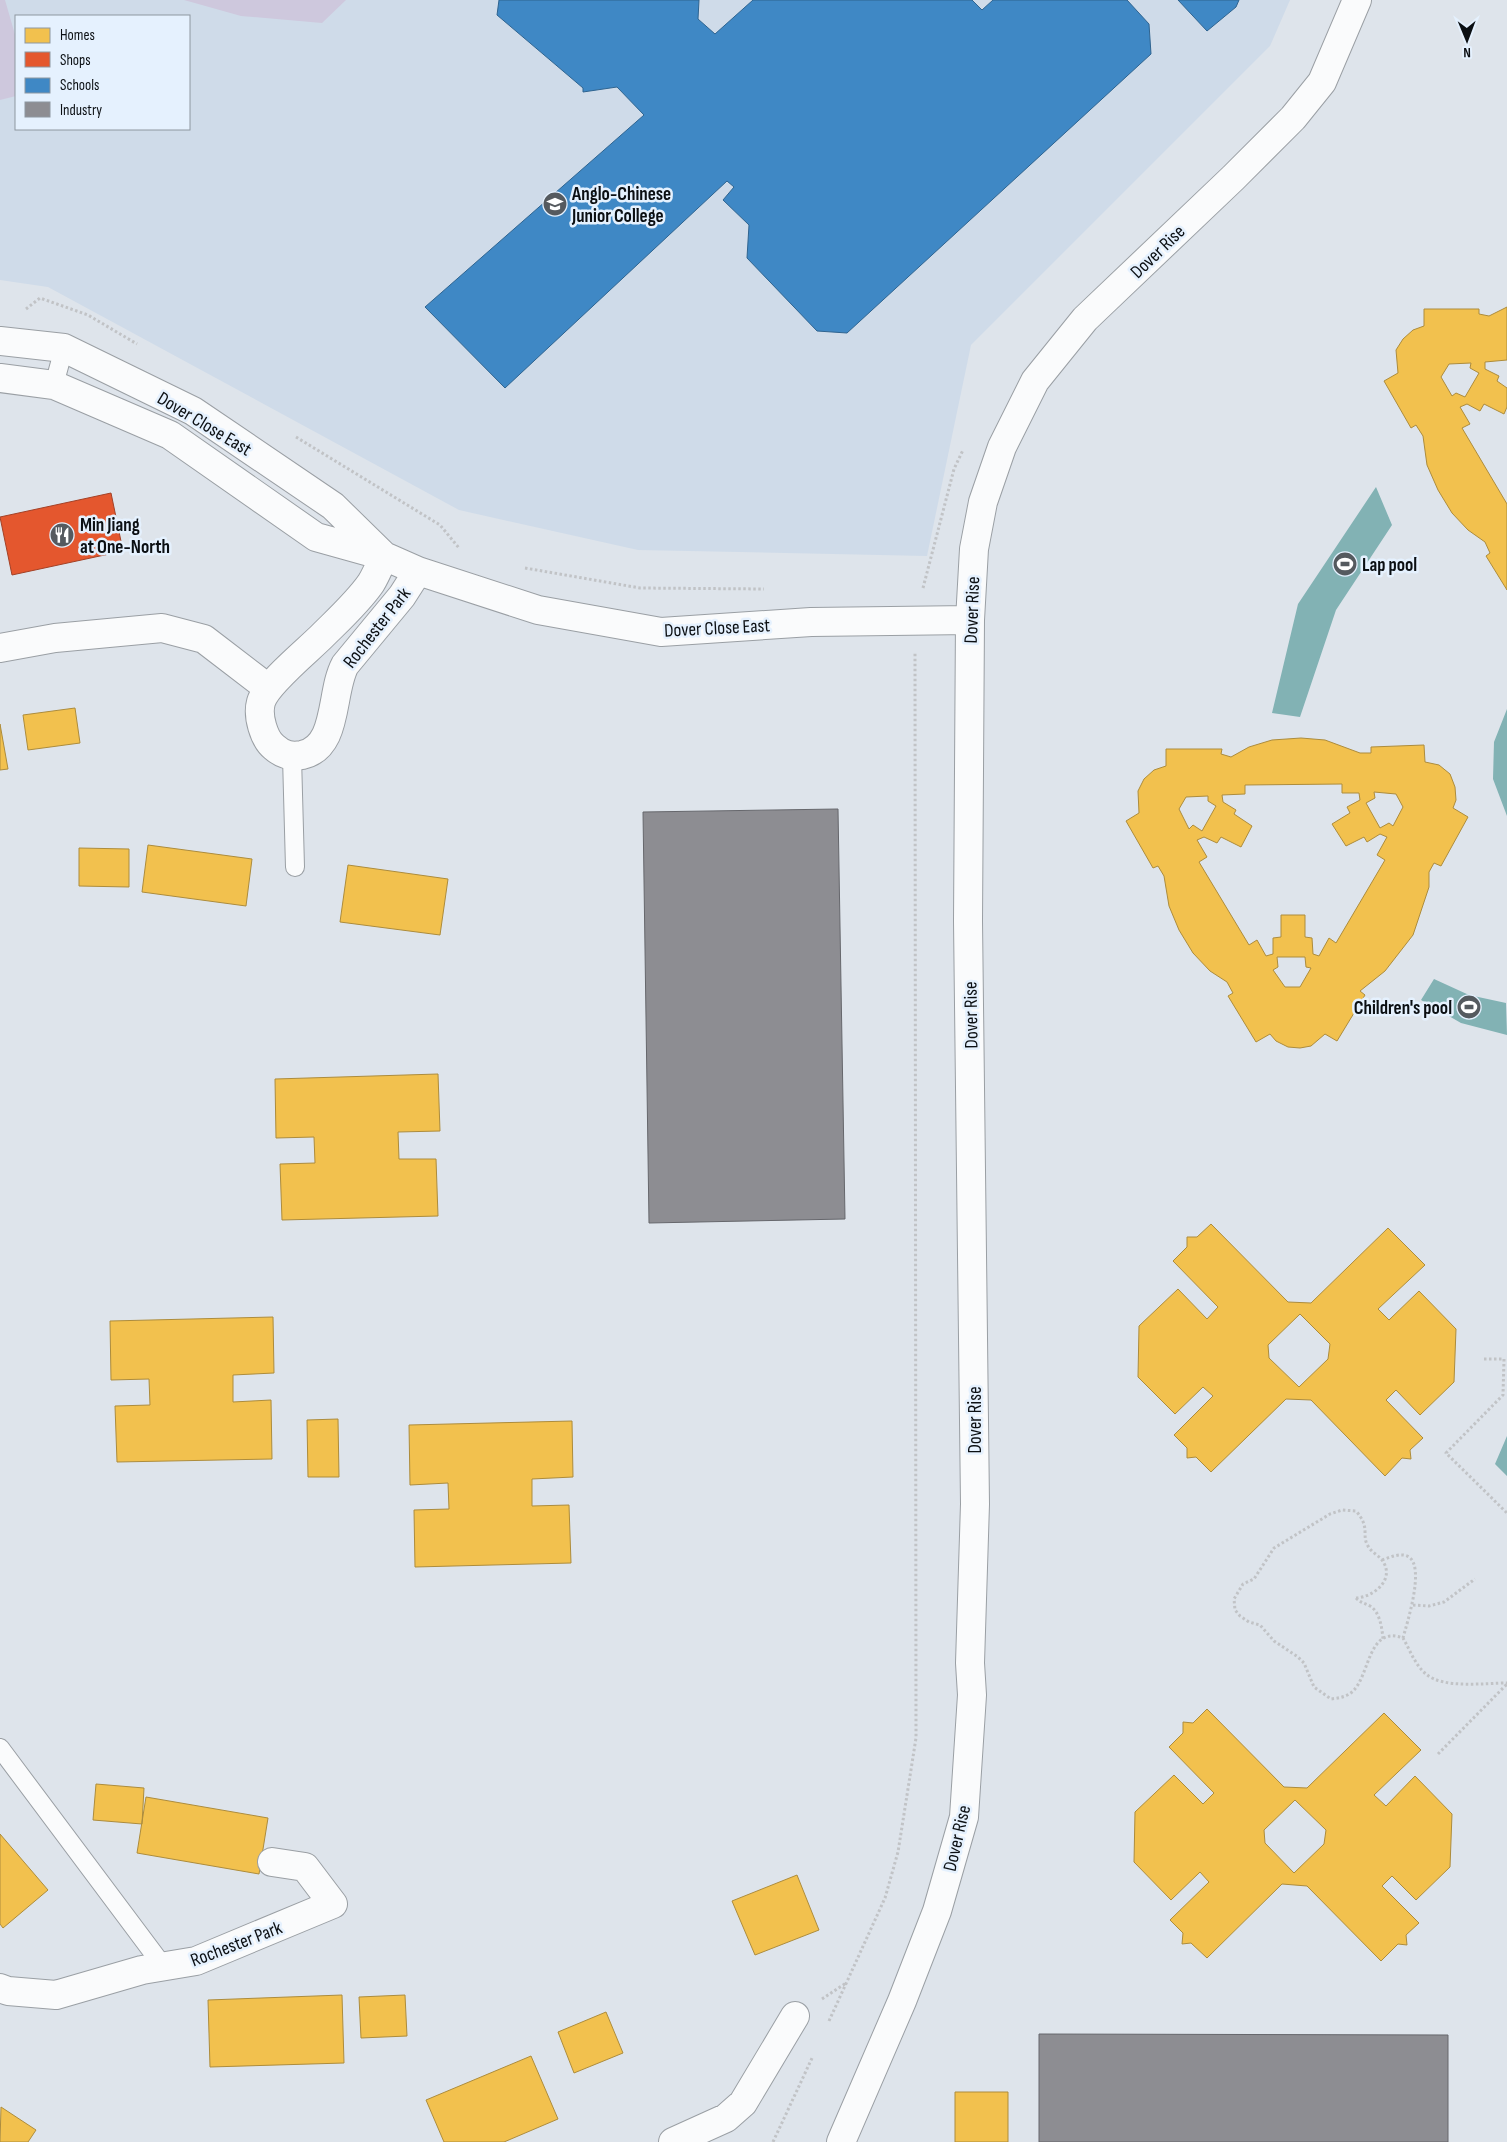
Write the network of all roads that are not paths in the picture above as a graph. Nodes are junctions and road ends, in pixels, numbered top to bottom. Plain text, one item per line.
1 (1357, 0) edge
2 (0, 340) edge
3 (64, 348) junction
4 (0, 378) edge
5 (54, 385) junction
6 (384, 556) junction
7 (418, 571) junction
8 (970, 620) junction
9 (0, 648) edge
10 (268, 688) junction
11 (292, 757) junction
12 (295, 867) dead end
13 (0, 1748) edge
14 (272, 1862) dead end
15 (163, 1966) junction
16 (0, 1988) edge
17 (795, 2016) dead end
18 (673, 2142) edge
19 (841, 2142) edge

1 - 8 street, Dover Rise
2 - 3 street, Dover Close East
3 - 5 lane
3 - 6 street, Dover Close East
4 - 5 street, Dover Close East
5 - 6 street, Dover Close East
6 - 7 street, Dover Close East
6 - 10 street, Rochester Park
7 - 8 street, Dover Close East
7 - 11 street, Rochester Park
8 - 19 street, Dover Rise
9 - 10 street
10 - 11 street, Rochester Park
11 - 12 lane
13 - 15 lane
14 - 15 street, Rochester Park
15 - 16 street, Rochester Park
17 - 18 street

